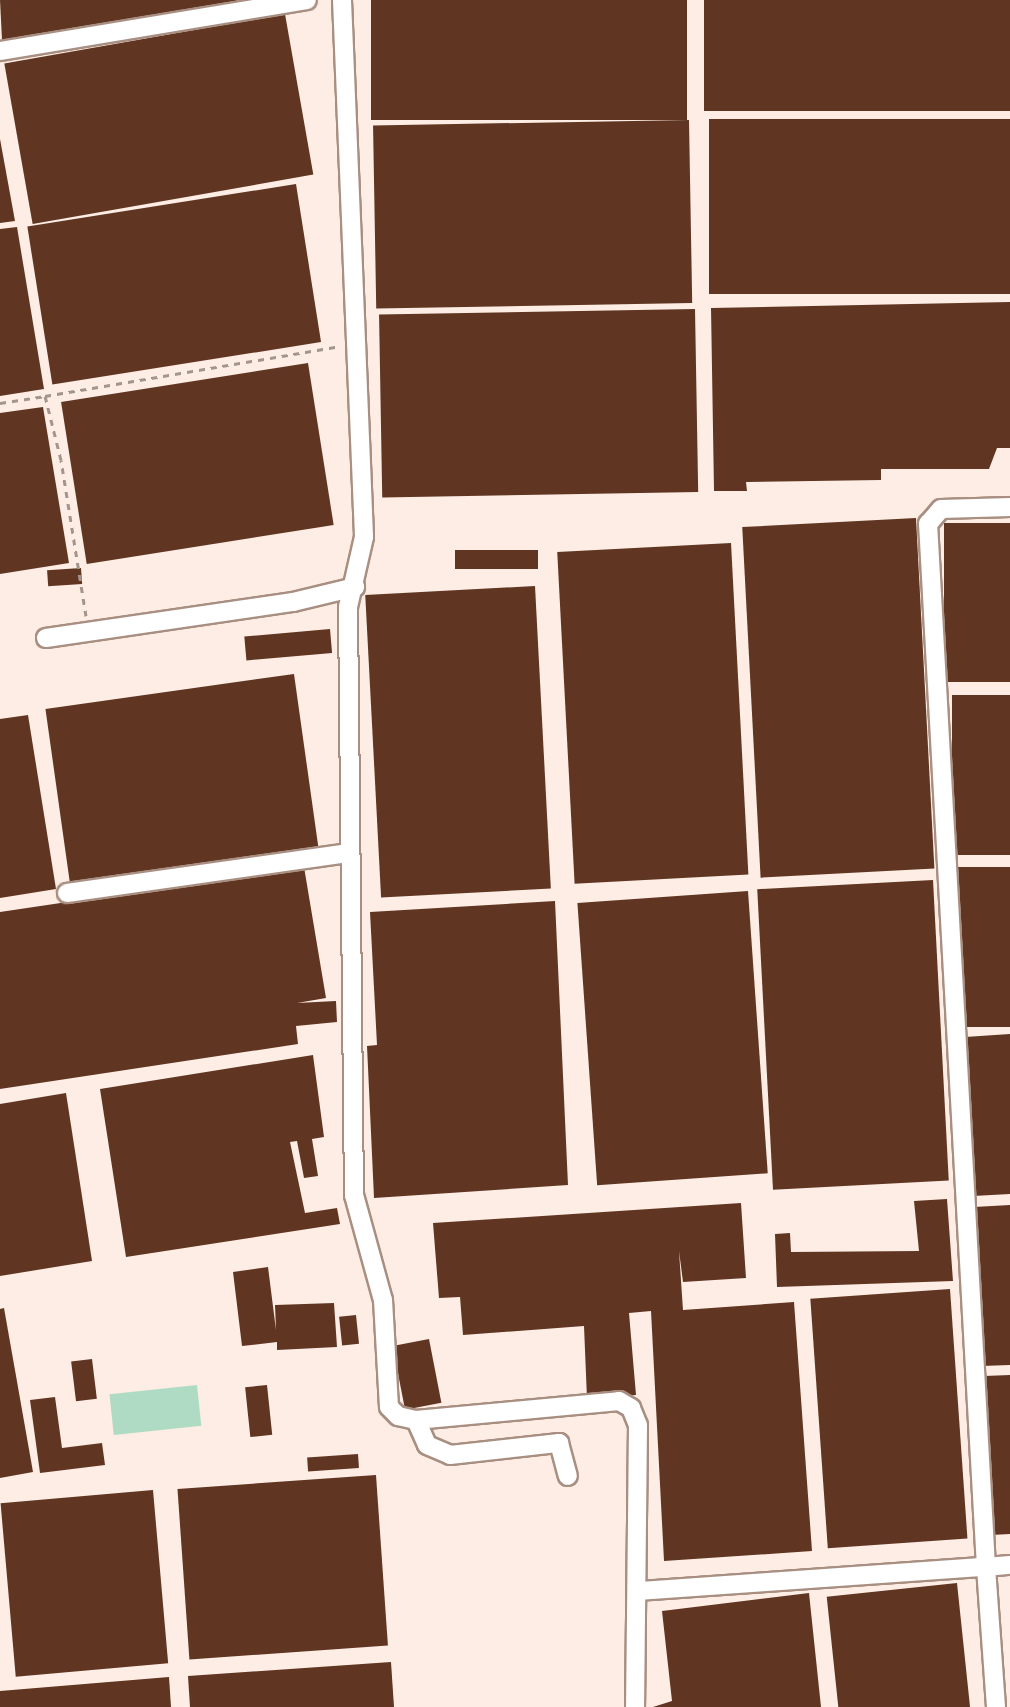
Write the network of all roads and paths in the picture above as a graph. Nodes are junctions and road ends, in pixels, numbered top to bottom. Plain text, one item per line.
1 (307, 0) edge
2 (342, 0) edge
3 (0, 51) edge
4 (357, 343) junction
5 (45, 396) junction
6 (0, 403) edge
7 (1010, 507) edge
8 (355, 587) junction
9 (88, 632) junction
10 (46, 638) dead end
11 (349, 853) junction
12 (67, 893) dead end
13 (416, 1420) junction
14 (568, 1476) dead end
15 (1010, 1565) edge
16 (986, 1567) junction
17 (639, 1591) junction
18 (635, 1707) edge
19 (996, 1707) edge

1 - 3 lane
2 - 4 lane
4 - 5 path
4 - 8 lane
5 - 6 path
5 - 9 path
7 - 16 lane
8 - 9 lane
8 - 11 lane
9 - 10 lane
11 - 12 lane
11 - 13 lane
13 - 14 lane
13 - 17 lane
15 - 16 lane
16 - 17 lane
16 - 19 lane
17 - 18 lane

